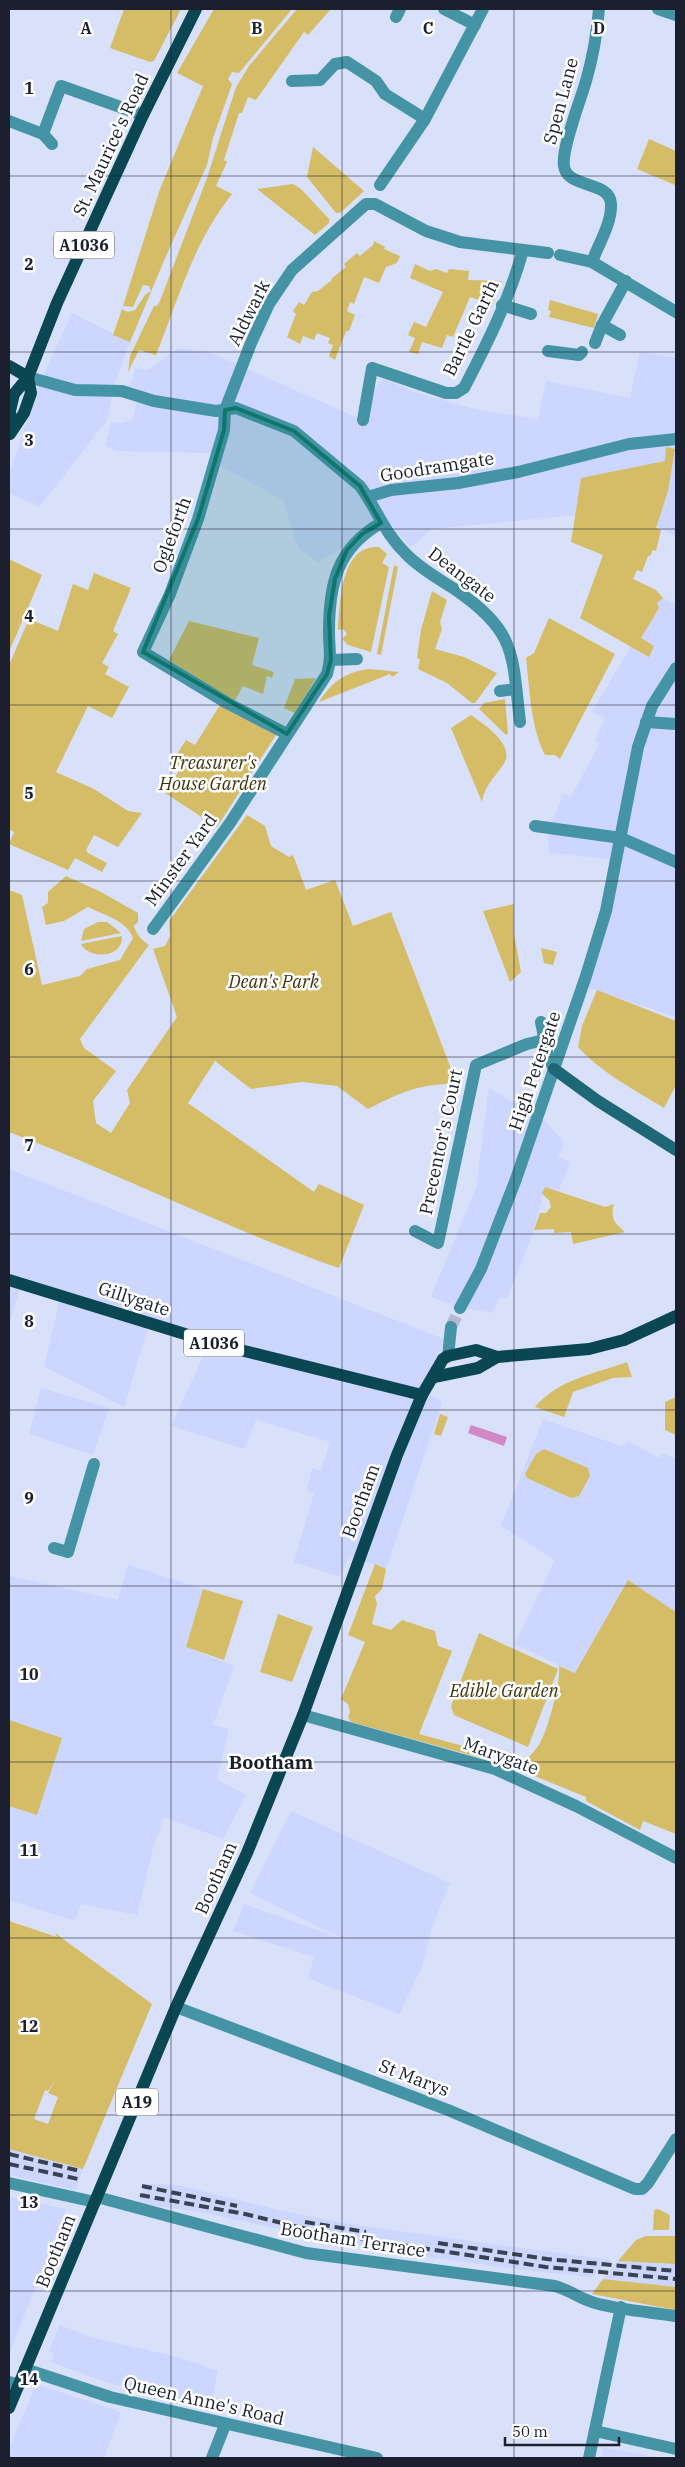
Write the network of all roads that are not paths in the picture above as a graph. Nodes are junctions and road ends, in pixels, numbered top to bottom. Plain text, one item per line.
1 (196, 9) edge
2 (444, 9) edge
3 (483, 9) edge
4 (599, 9) edge
5 (658, 9) edge
6 (676, 15) edge
7 (475, 25) junction
8 (292, 82) dead end
9 (143, 115) junction
10 (425, 119) junction
11 (9, 121) edge
12 (44, 134) junction
13 (52, 144) dead end
14 (380, 185) dead end
15 (523, 250) junction
16 (592, 262) junction
17 (626, 281) junction
18 (502, 305) junction
19 (676, 312) edge
20 (531, 314) dead end
21 (602, 325) junction
22 (620, 335) dead end
23 (595, 343) dead end
24 (548, 351) dead end
25 (582, 352) dead end
26 (9, 366) edge
27 (28, 377) junction
28 (226, 410) junction
29 (362, 420) dead end
30 (10, 434) edge
31 (676, 439) edge
32 (368, 497) junction
33 (381, 523) junction
34 (357, 659) dead end
35 (331, 660) junction
36 (676, 668) edge
37 (516, 689) junction
38 (500, 691) dead end
39 (520, 722) dead end
40 (646, 722) junction
41 (676, 724) edge
42 (287, 734) junction
43 (535, 826) dead end
44 (621, 838) junction
45 (676, 862) edge
46 (152, 929) dead end
47 (541, 1022) dead end
48 (544, 1040) junction
49 (554, 1069) junction
50 (676, 1150) edge
51 (414, 1231) dead end
52 (9, 1280) edge
53 (460, 1308) tunnel mouth
54 (676, 1316) edge
55 (451, 1327) tunnel mouth
56 (448, 1356) junction
57 (497, 1357) junction
58 (434, 1377) junction
59 (422, 1395) junction
60 (94, 1464) dead end
61 (54, 1548) dead end
62 (303, 1715) junction
63 (676, 1858) edge
64 (176, 2007) junction
65 (676, 2139) edge
66 (9, 2183) edge
67 (96, 2199) junction
68 (621, 2307) junction
69 (676, 2316) edge
70 (25, 2369) junction
71 (14, 2384) edge
72 (9, 2408) edge
73 (225, 2425) junction
74 (595, 2431) junction
75 (676, 2449) edge
76 (212, 2458) edge
77 (377, 2458) edge
78 (589, 2458) edge

1 - 9 main road, St. Maurice's Road / A1036
2 - 7 street
3 - 7 street
4 - 16 street, Spen Lane
5 - 6 street
7 - 10 street
8 - 10 street
9 - 12 street
9 - 27 main road, St. Maurice's Road / A1036
10 - 14 street
11 - 12 street
12 - 13 street
15 - 16 street
15 - 18 street, Bartle Garth
15 - 28 street, Aldwark
16 - 17 street
17 - 19 street
17 - 21 street
18 - 20 street
18 - 29 street, Bartle Garth
21 - 22 street
21 - 23 street
24 - 25 street
26 - 27 main road
27 - 28 street, Goodramgate
27 - 30 main road, A1036
28 - 32 street, Goodramgate
28 - 42 street, Ogleforth
31 - 32 street, Goodramgate
32 - 33 street, Deangate
33 - 35 street
33 - 37 street, Deangate
34 - 35 street
35 - 42 street, Minster Yard
36 - 40 street, High Petergate
37 - 38 street
37 - 39 street, Deangate
40 - 41 street
40 - 44 street, High Petergate
42 - 46 street, Minster Yard
43 - 44 street
44 - 45 street
44 - 49 street, High Petergate
47 - 48 street
48 - 49 street
48 - 51 street, Precentor's Court
49 - 50 street
49 - 53 street, High Petergate
52 - 59 main road, Gillygate / A1036
54 - 57 main road
55 - 56 street
56 - 57 main road
56 - 58 main road, Bootham
57 - 58 main road
58 - 59 main road, Bootham
59 - 62 main road, Bootham / A19
60 - 61 street
62 - 63 street, Marygate
62 - 64 main road, Bootham / A19
64 - 65 street, St Marys
64 - 67 main road, Bootham / A19
66 - 67 street, Bootham Terrace
67 - 68 street, Bootham Terrace
67 - 70 main road, Bootham / A19
68 - 69 street, Bootham Terrace
68 - 74 street
70 - 71 main road, A19
70 - 73 street, Queen Anne's Road
71 - 72 main road, A19
73 - 76 street
73 - 77 street, Queen Anne's Road
74 - 75 street
74 - 78 street

